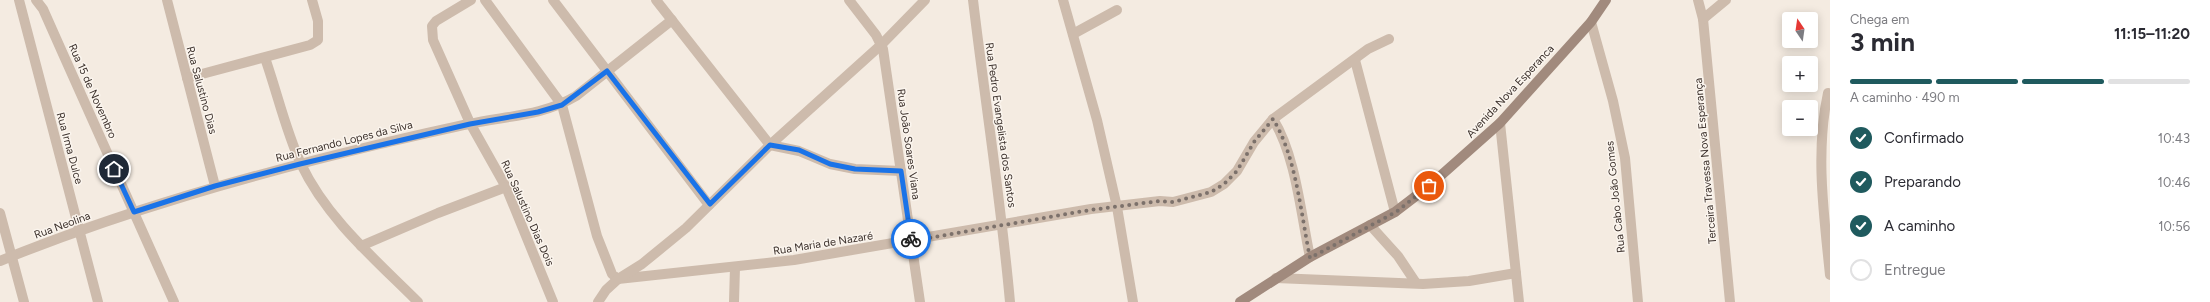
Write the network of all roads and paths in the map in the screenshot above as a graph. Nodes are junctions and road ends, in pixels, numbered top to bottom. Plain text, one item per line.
1 (19, 0) edge
2 (36, 0) edge
3 (167, 0) edge
4 (312, 0) edge
5 (471, 0) edge
6 (485, 0) edge
7 (553, 0) edge
8 (656, 0) edge
9 (849, 0) edge
10 (925, 0) edge
11 (973, 0) edge
12 (1063, 0) edge
13 (1606, 0) edge
14 (1698, 0) edge
15 (1726, 0) edge
16 (1117, 10) dead end
17 (1704, 18) junction
18 (672, 20) junction
19 (1591, 22) junction
20 (1074, 34) junction
21 (1389, 39) dead end
22 (882, 44) junction
23 (265, 58) junction
24 (1355, 60) junction
25 (607, 71) junction
26 (187, 78) junction
27 (1828, 93) dead end
28 (562, 105) junction
29 (1273, 119) junction
30 (1500, 123) junction
31 (470, 124) junction
32 (770, 145) junction
33 (300, 164) junction
34 (901, 171) junction
35 (215, 186) junction
36 (506, 187) junction
37 (710, 204) junction
38 (1117, 207) junction
39 (134, 212) junction
40 (1396, 212) junction
41 (0, 213) edge
42 (1003, 224) junction
43 (1370, 225) junction
44 (79, 231) junction
45 (911, 241) junction
46 (361, 246) junction
47 (12, 257) junction
48 (1310, 258) junction
49 (0, 261) edge
50 (735, 267) junction
51 (1516, 273) junction
52 (1830, 274) edge
53 (1276, 278) junction
54 (618, 279) junction
55 (1416, 283) junction
56 (24, 302) edge
57 (98, 302) edge
58 (174, 302) edge
59 (418, 302) edge
60 (553, 302) edge
61 (598, 302) edge
62 (734, 302) edge
63 (920, 302) edge
64 (1010, 302) edge
65 (1133, 302) edge
66 (1240, 302) edge
67 (1519, 302) edge
68 (1638, 302) edge
69 (1730, 302) edge

1 - 44 street, Rua Irma Dulce
2 - 39 street, Rua 15 de Novembro
3 - 26 street, Rua Salustino Dias
4 - 23 street
5 - 31 street, Rua Salustino Dias Dois
6 - 28 street
7 - 25 street
8 - 18 street
9 - 22 street, Rua João Soares Viana
10 - 22 street
11 - 42 street, Rua Pedro Evangelista dos Santos
12 - 20 street
13 - 19 main road, Avenida Nova Esperanca
14 - 17 street, Terceira Travessa Nova Esperança
15 - 17 street
16 - 20 street
17 - 69 street, Terceira Travessa Nova Esperança
18 - 25 street
18 - 32 street
19 - 30 main road, Avenida Nova Esperanca
19 - 68 street, Rua Cabo João Gomes
20 - 38 street
21 - 24 street, Rua Maria de Nazaré
22 - 32 street
22 - 34 street, Rua João Soares Viana
23 - 26 street
23 - 33 street
24 - 29 street, Rua Maria de Nazaré
24 - 40 street
25 - 28 street
25 - 37 street
26 - 35 street, Rua Salustino Dias
27 - 52 street
28 - 31 street, Rua Fernando Lopes da Silva
28 - 54 street
29 - 38 street, Rua Maria de Nazaré
29 - 48 street
30 - 40 main road, Avenida Nova Esperanca
30 - 51 street
31 - 33 street, Rua Fernando Lopes da Silva
31 - 36 street, Rua Salustino Dias Dois
32 - 34 street
32 - 37 street
33 - 35 street, Rua Fernando Lopes da Silva
33 - 46 street
34 - 45 street, Rua João Soares Viana
35 - 39 street, Rua Fernando Lopes da Silva
36 - 46 street
36 - 60 street, Rua Salustino Dias Dois
37 - 54 street
38 - 42 street, Rua Maria de Nazaré
38 - 65 street
39 - 44 street, Rua Neolina
39 - 58 street, Rua 15 de Novembro
40 - 43 main road, Avenida Nova Esperanca
41 - 47 street
42 - 45 street, Rua Maria de Nazaré
42 - 64 street, Rua Pedro Evangelista dos Santos
43 - 48 main road, Avenida Nova Esperanca
43 - 55 street
44 - 47 street, Rua Neolina
44 - 57 street, Rua Irma Dulce
45 - 50 street, Rua Maria de Nazaré
45 - 63 street, Rua João Soares Viana
46 - 59 street
47 - 49 street, Rua Neolina
47 - 56 street
48 - 53 main road, Avenida Nova Esperanca
50 - 54 street, Rua Maria de Nazaré
50 - 62 street
51 - 55 street
51 - 67 street
53 - 55 street
53 - 66 main road, Avenida Nova Esperanca
54 - 61 street

